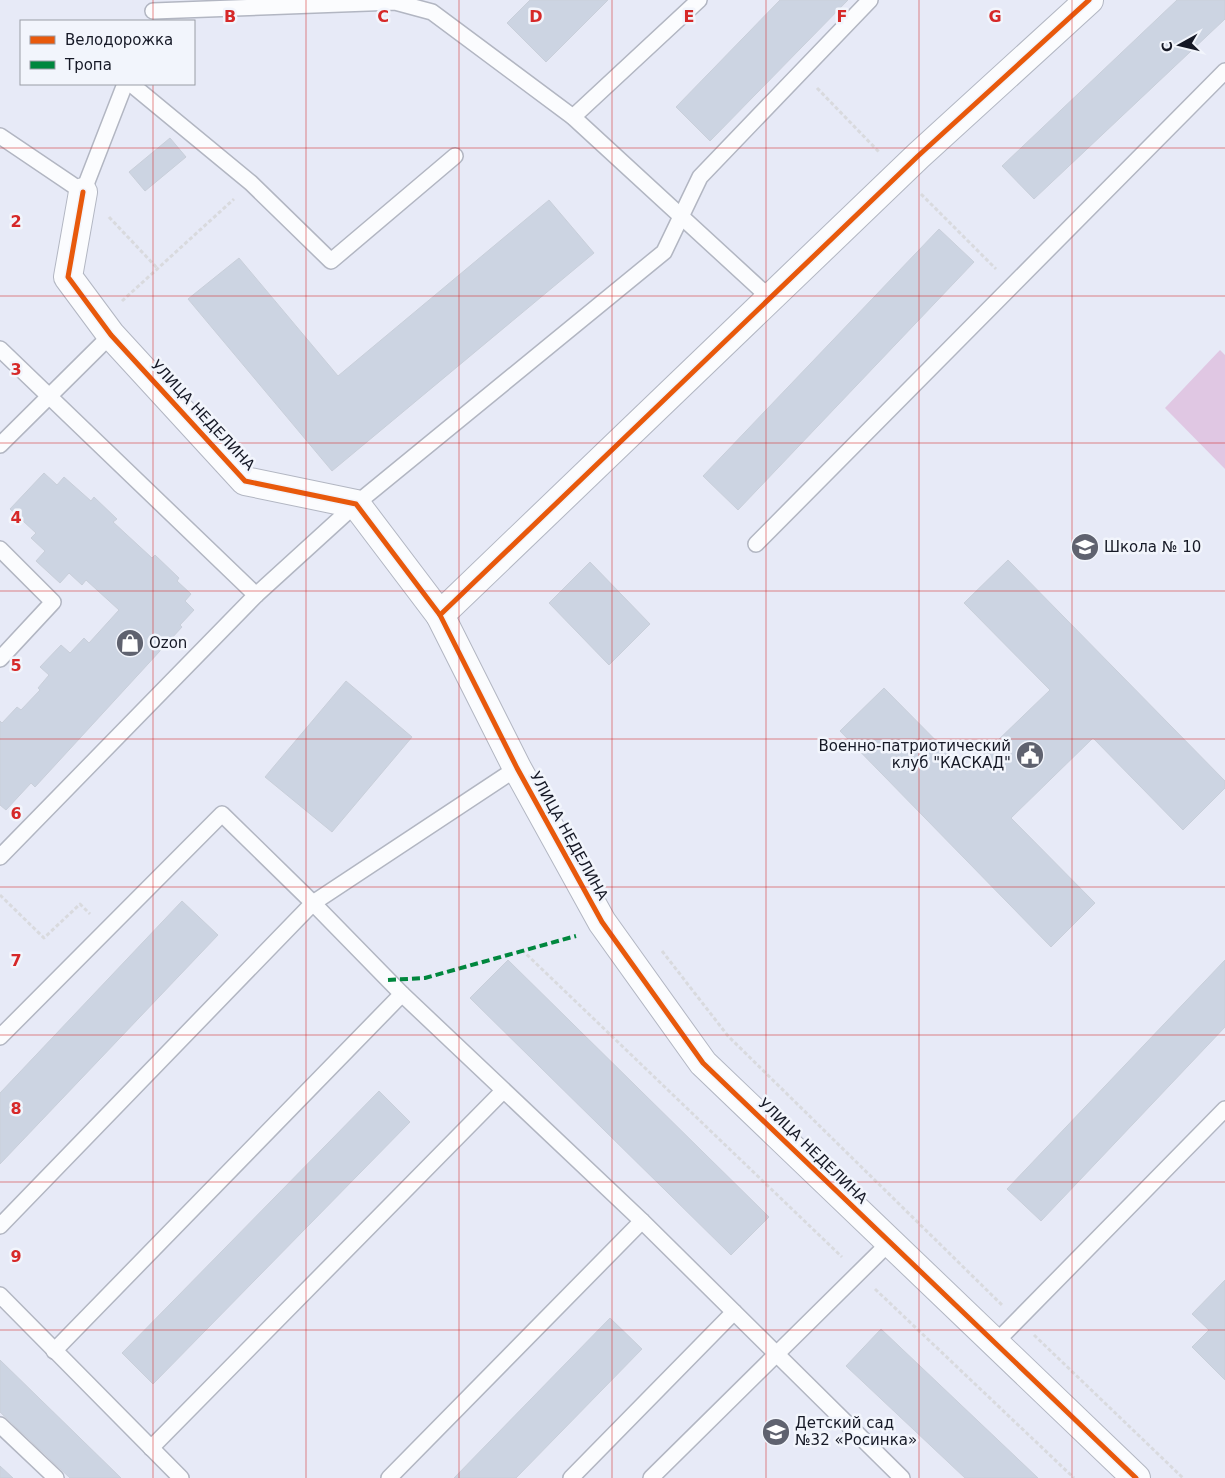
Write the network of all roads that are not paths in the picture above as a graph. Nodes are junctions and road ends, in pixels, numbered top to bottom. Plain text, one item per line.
1 (699, 0) edge
2 (870, 0) edge
3 (1089, 0) edge
4 (394, 1) edge
5 (152, 11) edge
6 (1225, 71) edge
7 (125, 85) edge
8 (132, 85) edge
9 (574, 117) junction
10 (0, 136) edge
11 (455, 156) dead end
12 (83, 192) junction
13 (682, 217) junction
14 (771, 299) junction
15 (106, 328) junction
16 (0, 349) edge
17 (48, 396) junction
18 (0, 445) edge
19 (356, 504) junction
20 (756, 544) dead end
21 (0, 549) edge
22 (256, 594) junction
23 (440, 615) junction
24 (0, 659) edge
25 (517, 768) junction
26 (0, 856) edge
27 (313, 903) junction
28 (402, 994) junction
29 (0, 1037) edge
30 (503, 1091) junction
31 (1225, 1108) edge
32 (642, 1221) junction
33 (0, 1226) edge
34 (890, 1242) junction
35 (0, 1295) edge
36 (734, 1312) junction
37 (995, 1343) junction
38 (54, 1351) junction
39 (777, 1354) junction
40 (0, 1425) edge
41 (151, 1448) junction
42 (56, 1478) edge
43 (181, 1478) edge
44 (389, 1478) edge
45 (571, 1478) edge
46 (651, 1478) edge
47 (902, 1478) edge
48 (1136, 1478) edge

1 - 9 lane
2 - 13 lane
3 - 14 street
4 - 5 lane
4 - 9 lane
6 - 20 lane
7 - 12 lane
8 - 11 lane
9 - 13 lane
10 - 12 lane
12 - 15 street, УЛИЦА НЕДЕЛИНА
13 - 14 lane
13 - 19 lane
14 - 23 street
15 - 17 lane
15 - 19 street, УЛИЦА НЕДЕЛИНА
16 - 17 lane
17 - 18 lane
17 - 22 lane
19 - 22 lane
19 - 23 street, УЛИЦА НЕДЕЛИНА
21 - 24 lane
22 - 26 lane
23 - 25 street, УЛИЦА НЕДЕЛИНА
25 - 27 lane
25 - 34 street, УЛИЦА НЕДЕЛИНА
27 - 28 lane
27 - 29 lane
27 - 33 lane
28 - 30 lane
28 - 38 lane
30 - 32 lane
30 - 41 lane
31 - 37 lane
32 - 36 lane
32 - 44 lane
34 - 37 street, УЛИЦА НЕДЕЛИНА
34 - 39 lane
35 - 38 lane
36 - 39 lane
36 - 45 lane
37 - 48 street, УЛИЦА НЕДЕЛИНА
38 - 41 lane
39 - 46 lane
39 - 47 lane
40 - 42 lane
41 - 43 lane

